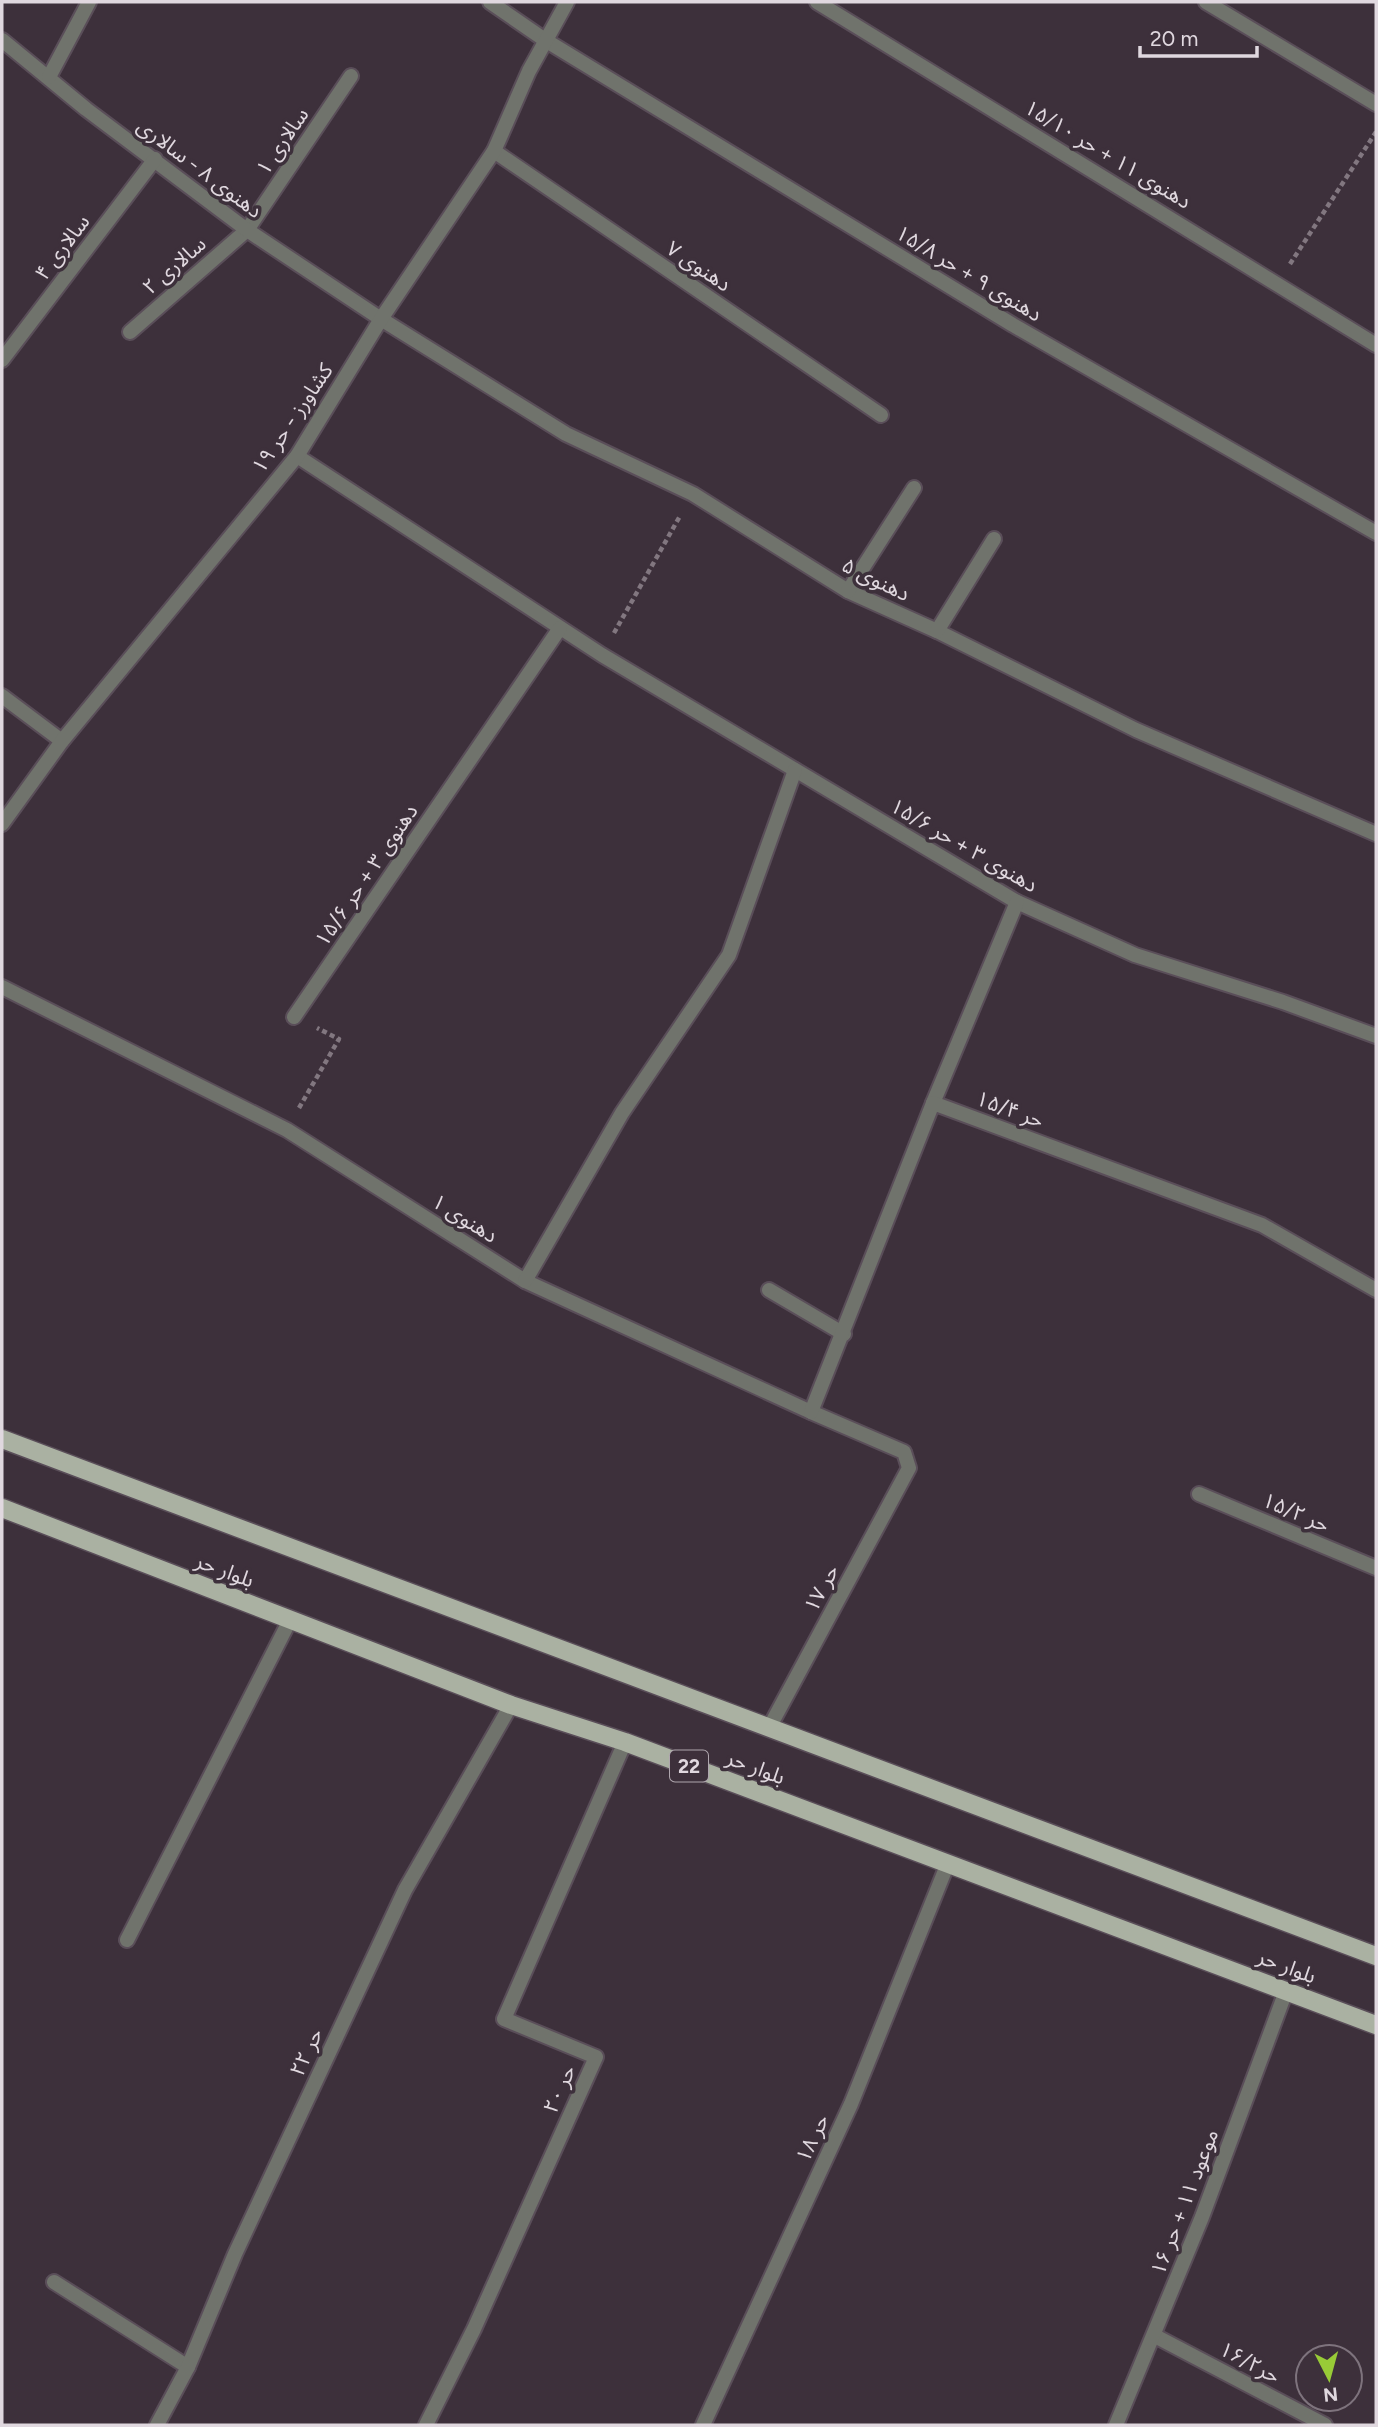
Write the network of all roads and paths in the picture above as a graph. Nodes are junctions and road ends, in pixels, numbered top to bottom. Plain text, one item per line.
1 (89, 2) edge
2 (490, 2) edge
3 (567, 2) edge
4 (817, 2) edge
5 (1206, 2) edge
6 (2, 40) edge
7 (545, 40) junction
8 (351, 76) dead end
9 (49, 77) junction
10 (1376, 104) edge
11 (1376, 132) edge
12 (494, 151) junction
13 (155, 159) junction
14 (247, 230) junction
15 (1278, 282) junction
16 (381, 319) junction
17 (130, 332) dead end
18 (1376, 345) edge
19 (2, 360) edge
20 (881, 415) dead end
21 (297, 456) junction
22 (914, 488) dead end
23 (693, 494) junction
24 (1376, 533) edge
25 (994, 539) dead end
26 (848, 591) junction
27 (560, 628) junction
28 (937, 631) junction
29 (602, 656) junction
30 (2, 696) edge
31 (62, 741) junction
32 (795, 770) junction
33 (2, 824) edge
34 (1376, 834) edge
35 (1017, 902) junction
36 (2, 987) edge
37 (294, 1017) joint
38 (1376, 1036) edge
39 (933, 1103) junction
40 (287, 1130) junction
41 (525, 1281) junction
42 (768, 1290) dead end
43 (1376, 1290) edge
44 (844, 1334) junction
45 (811, 1412) junction
46 (2, 1439) edge
47 (909, 1468) joint
48 (1199, 1494) dead end
49 (2, 1508) edge
50 (1376, 1568) edge
51 (290, 1620) junction
52 (511, 1705) junction
53 (769, 1728) junction
54 (625, 1742) junction
55 (948, 1863) junction
56 (127, 1940) dead end
57 (1376, 1956) edge
58 (1286, 1991) junction
59 (1376, 2025) edge
60 (54, 2282) dead end
61 (1155, 2336) junction
62 (188, 2367) junction
63 (158, 2425) edge
64 (426, 2425) edge
65 (703, 2425) edge
66 (1116, 2425) edge
67 (1325, 2425) edge

1 - 9 street
2 - 7 street, دهنوی ۹ + حر ۱۵/۸
3 - 7 street, کشاورز - حر ۱۹
4 - 15 street, دهنوی ۱۱ + حر ۱۵/۱۰
5 - 10 street
6 - 9 street, دهنوی ۸ - سالاری
7 - 12 street, کشاورز - حر ۱۹
7 - 24 street, دهنوی ۹ + حر ۱۵/۸
8 - 14 street, سالاری ۱
9 - 13 street, دهنوی ۸ - سالاری
11 - 15 path
12 - 16 street, کشاورز - حر ۱۹
12 - 20 street, دهنوی ۷
13 - 14 street, دهنوی ۸ - سالاری
13 - 19 street, سالاری ۴
14 - 16 street, دهنوی ۸ - سالاری
14 - 17 street, سالاری ۲
15 - 18 street, دهنوی ۱۱ + حر ۱۵/۱۰
16 - 21 street, کشاورز - حر ۱۹
16 - 23 street, دهنوی ۵
21 - 27 street, دهنوی ۳ + حر ۱۵/۶
21 - 31 street, کشاورز - حر ۱۹
22 - 26 street
23 - 26 street, دهنوی ۵
23 - 29 path
25 - 28 street
26 - 28 street, دهنوی ۵
27 - 29 street, دهنوی ۳ + حر ۱۵/۶
27 - 37 street, دهنوی ۳ + حر ۱۵/۶
28 - 34 street, دهنوی ۵
29 - 32 street, دهنوی ۳ + حر ۱۵/۶
30 - 31 street
31 - 33 street, کشاورز - حر ۱۹
32 - 35 street, دهنوی ۳ + حر ۱۵/۶
32 - 41 street
35 - 38 street, دهنوی ۳ + حر ۱۵/۶
35 - 39 street
36 - 40 street, دهنوی ۱
37 - 40 path
39 - 43 street, حر ۱۵/۴
39 - 44 street
40 - 41 street, دهنوی ۱
41 - 45 street, دهنوی ۱
42 - 44 street
44 - 45 street
45 - 47 street, دهنوی ۱
46 - 53 main road, بلوار حر
47 - 53 street, حر ۱۷
48 - 50 street, حر ۱۵/۲
49 - 51 main road, بلوار حر / 22
51 - 52 main road, بلوار حر / 22
51 - 56 street
52 - 54 main road, بلوار حر / 22
52 - 62 street, حر ۲۲
53 - 57 main road, بلوار حر
54 - 55 main road, بلوار حر / 22
54 - 64 street, حر ۲۰
55 - 58 main road, بلوار حر / 22
55 - 65 street, حر ۱۸
58 - 59 main road, بلوار حر / 22
58 - 61 street, موعود ۱۱ + حر ۱۶
60 - 62 street
61 - 66 street, موعود ۱۱ + حر ۱۶
61 - 67 street, حر۱۶/۲
62 - 63 street, حر ۲۲

